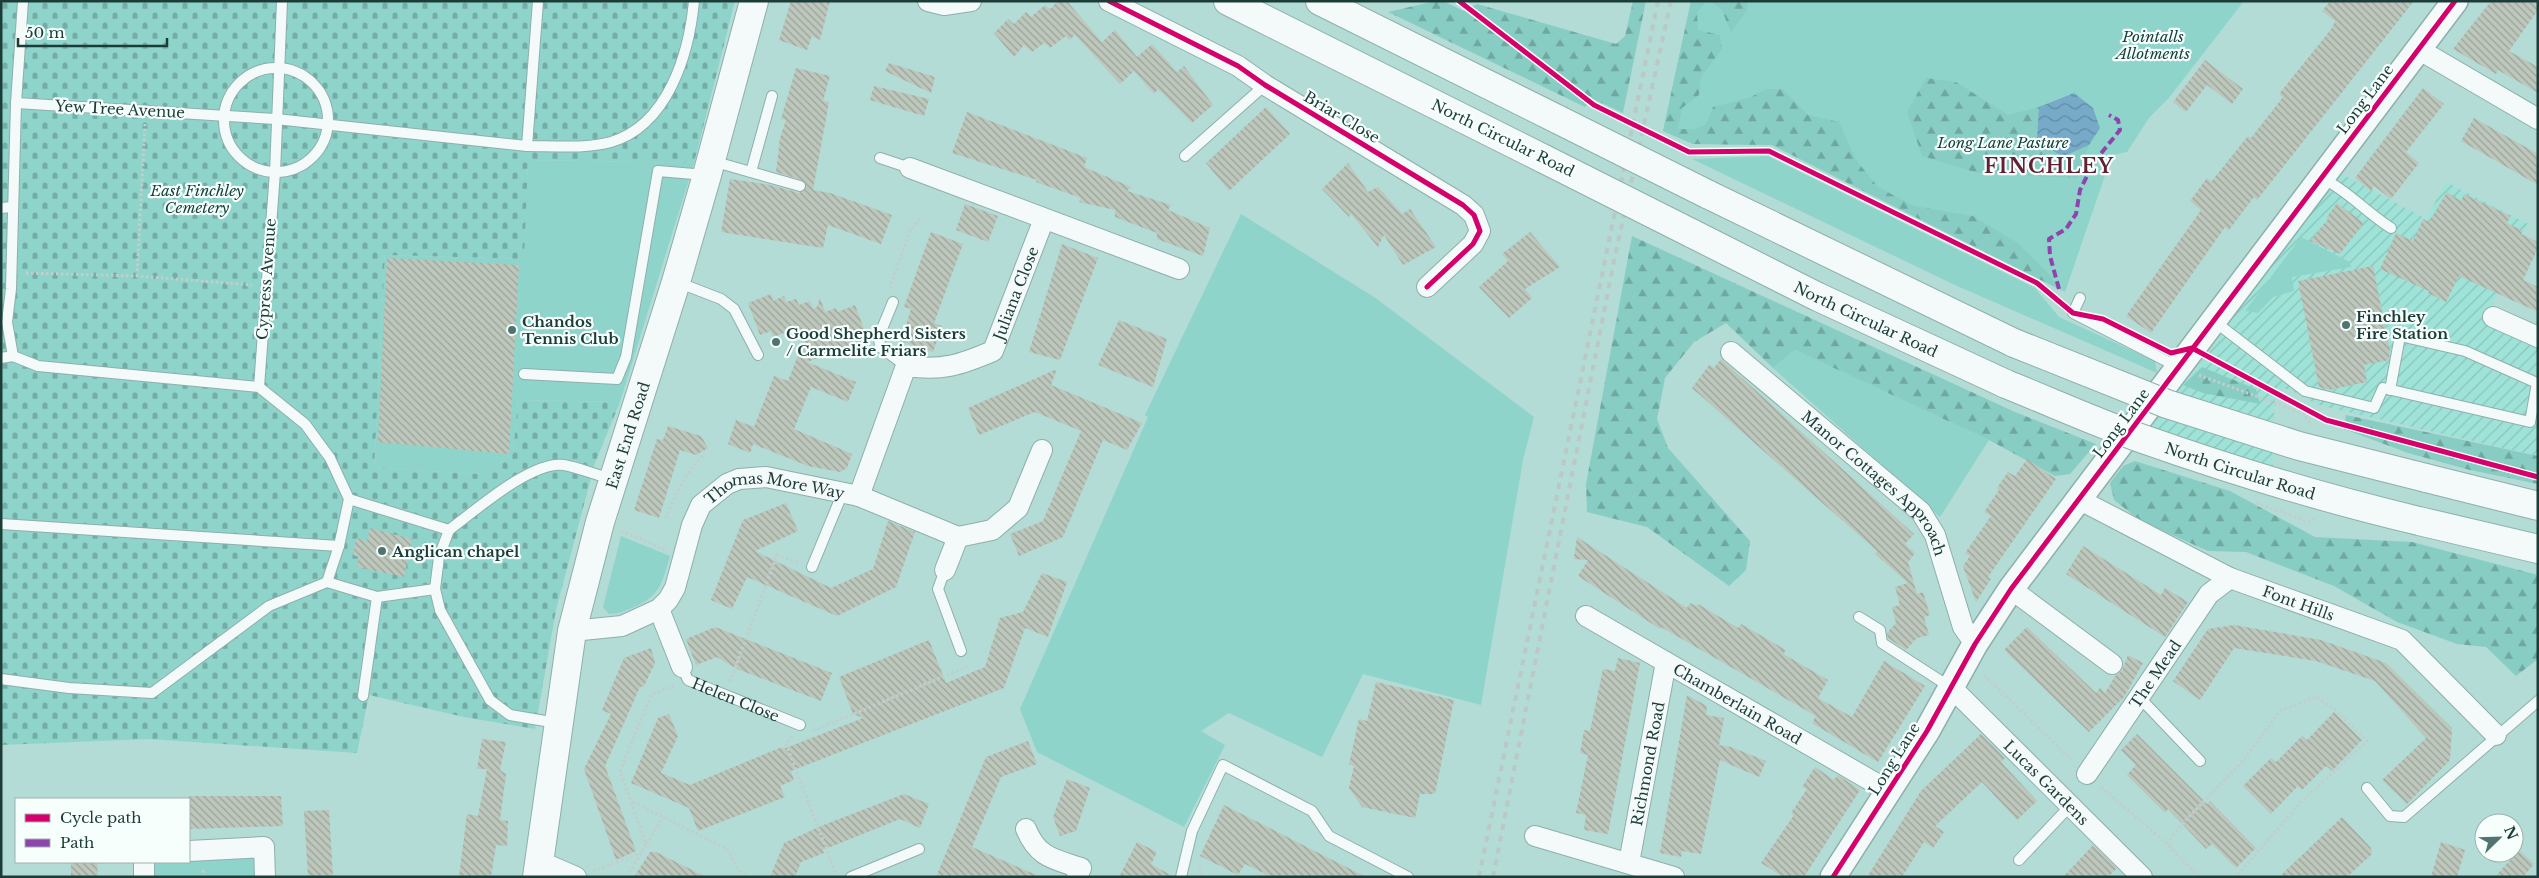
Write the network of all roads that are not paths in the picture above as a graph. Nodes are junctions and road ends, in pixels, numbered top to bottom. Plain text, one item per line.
1 (23, 1) edge
2 (282, 1) edge
3 (538, 1) edge
4 (694, 1) edge
5 (754, 1) edge
6 (928, 1) edge
7 (971, 1) edge
8 (1109, 1) edge
9 (1228, 1) edge
10 (1320, 1) edge
11 (2455, 1) edge
12 (2418, 49) junction
13 (278, 68) junction
14 (1266, 85) junction
15 (772, 96) dead end
16 (16, 103) junction
17 (224, 115) junction
18 (276, 119) junction
19 (2538, 119) edge
20 (327, 124) junction
21 (526, 146) junction
22 (1185, 156) dead end
23 (880, 158) dead end
24 (709, 168) junction
25 (910, 168) joint
26 (274, 172) junction
27 (751, 172) junction
28 (2322, 178) junction
29 (800, 186) dead end
30 (13, 207) junction
31 (1, 208) edge
32 (1044, 219) junction
33 (2391, 228) dead end
34 (1179, 269) dead end
35 (676, 282) junction
36 (1427, 287) dead end
37 (6, 289) edge
38 (2080, 298) dead end
39 (893, 302) road end
40 (2493, 317) dead end
41 (2214, 321) junction
42 (2538, 337) edge
43 (1, 352) edge
44 (1731, 352) dead end
45 (758, 355) dead end
46 (13, 356) junction
47 (1, 358) edge
48 (906, 366) junction
49 (2178, 367) junction
50 (524, 374) dead end
51 (259, 387) junction
52 (2390, 390) junction
53 (1042, 450) dead end
54 (614, 480) junction
55 (851, 494) junction
56 (349, 499) junction
57 (2080, 500) junction
58 (2538, 506) edge
59 (1, 524) edge
60 (449, 530) junction
61 (958, 537) junction
62 (339, 546) junction
63 (2538, 549) edge
64 (812, 567) road end
65 (945, 570) joint
66 (2230, 578) junction
67 (327, 582) junction
68 (434, 589) junction
69 (2011, 589) junction
70 (377, 597) junction
71 (659, 609) junction
72 (1586, 616) dead end
73 (1859, 617) dead end
74 (572, 631) junction
75 (1975, 644) junction
76 (961, 651) road end
77 (1666, 662) junction
78 (2112, 664) dead end
79 (685, 673) joint
80 (1, 679) edge
81 (1951, 687) junction
82 (363, 696) dead end
83 (2139, 697) junction
84 (2538, 701) edge
85 (558, 723) junction
86 (800, 725) road end
87 (2496, 735) junction
88 (2200, 761) dead end
89 (2087, 774) dead end
90 (2367, 788) dead end
91 (1889, 791) junction
92 (2070, 806) junction
93 (1026, 829) dead end
94 (1536, 836) dead end
95 (919, 849) dead end
96 (190, 851) edge
97 (2018, 860) dead end
98 (144, 863) edge
99 (1629, 864) junction
100 (538, 869) edge
101 (582, 875) edge
102 (144, 877) edge
103 (265, 877) edge
104 (851, 877) edge
105 (1077, 877) edge
106 (1181, 877) edge
107 (1408, 877) edge
108 (1674, 877) edge
109 (1833, 877) edge
110 (2142, 877) edge

1 - 16 lane
2 - 13 lane
3 - 21 lane
4 - 21 lane
5 - 24 main road, East End Road
6 - 7 street
8 - 14 street, Briar Close
9 - 63 main road, North Circular Road, bridge
10 - 58 main road, bridge
11 - 12 street, Long Lane
12 - 19 street
12 - 28 street, Long Lane
13 - 17 lane
13 - 18 lane, Cypress Avenue
13 - 20 lane
14 - 22 lane
14 - 36 street, Briar Close
15 - 27 lane
16 - 17 lane, Yew Tree Avenue
16 - 30 lane
17 - 18 lane, Yew Tree Avenue
17 - 26 lane
18 - 20 lane, Yew Tree Avenue
18 - 26 lane, Cypress Avenue
20 - 21 lane
20 - 26 lane
23 - 25 lane
24 - 27 lane
24 - 35 main road, East End Road
24 - 50 lane
25 - 32 street
26 - 51 lane, Cypress Avenue
27 - 29 lane
28 - 33 lane
28 - 41 street, Long Lane
30 - 31 lane
30 - 37 lane
32 - 34 street
32 - 48 street, Juliana Close
35 - 45 lane
35 - 54 main road, East End Road
37 - 46 lane
38 - 49 lane
39 - 48 lane
40 - 42 street
41 - 49 street, Long Lane
41 - 52 lane
43 - 46 lane
44 - 75 street, Manor Cottages Approach
46 - 47 lane
46 - 51 lane
48 - 55 street
49 - 57 street, Long Lane
51 - 56 lane
52 - 52 lane
53 - 61 street
54 - 60 lane
54 - 74 main road, East End Road
55 - 61 street, Thomas More Way
55 - 64 lane
55 - 71 street, Thomas More Way
56 - 60 lane
56 - 62 lane
57 - 66 street, Font Hills
57 - 69 street, Long Lane
59 - 62 lane
60 - 68 lane
61 - 65 street
62 - 67 lane
65 - 76 lane
66 - 83 street, The Mead
66 - 87 street, Font Hills
67 - 70 lane
67 - 80 lane
68 - 70 lane
68 - 85 lane
69 - 75 street, Long Lane
69 - 78 street
70 - 82 lane
71 - 74 street, Thomas More Way
71 - 79 street, Helen Close
72 - 77 street, Chamberlain Road
73 - 81 lane
74 - 85 main road, East End Road
75 - 81 street, Long Lane
77 - 91 street, Chamberlain Road
77 - 99 street, Richmond Road
79 - 86 lane, Helen Close
81 - 91 street, Long Lane
81 - 92 street, Lucas Gardens
83 - 88 lane
83 - 89 street, The Mead
84 - 87 lane
85 - 100 main road, East End Road
87 - 90 lane
91 - 109 street, Long Lane
92 - 97 lane
92 - 110 street, Lucas Gardens
93 - 105 street
94 - 99 street
95 - 104 lane
96 - 103 street
98 - 102 street
99 - 108 street
100 - 101 street
106 - 107 lane

